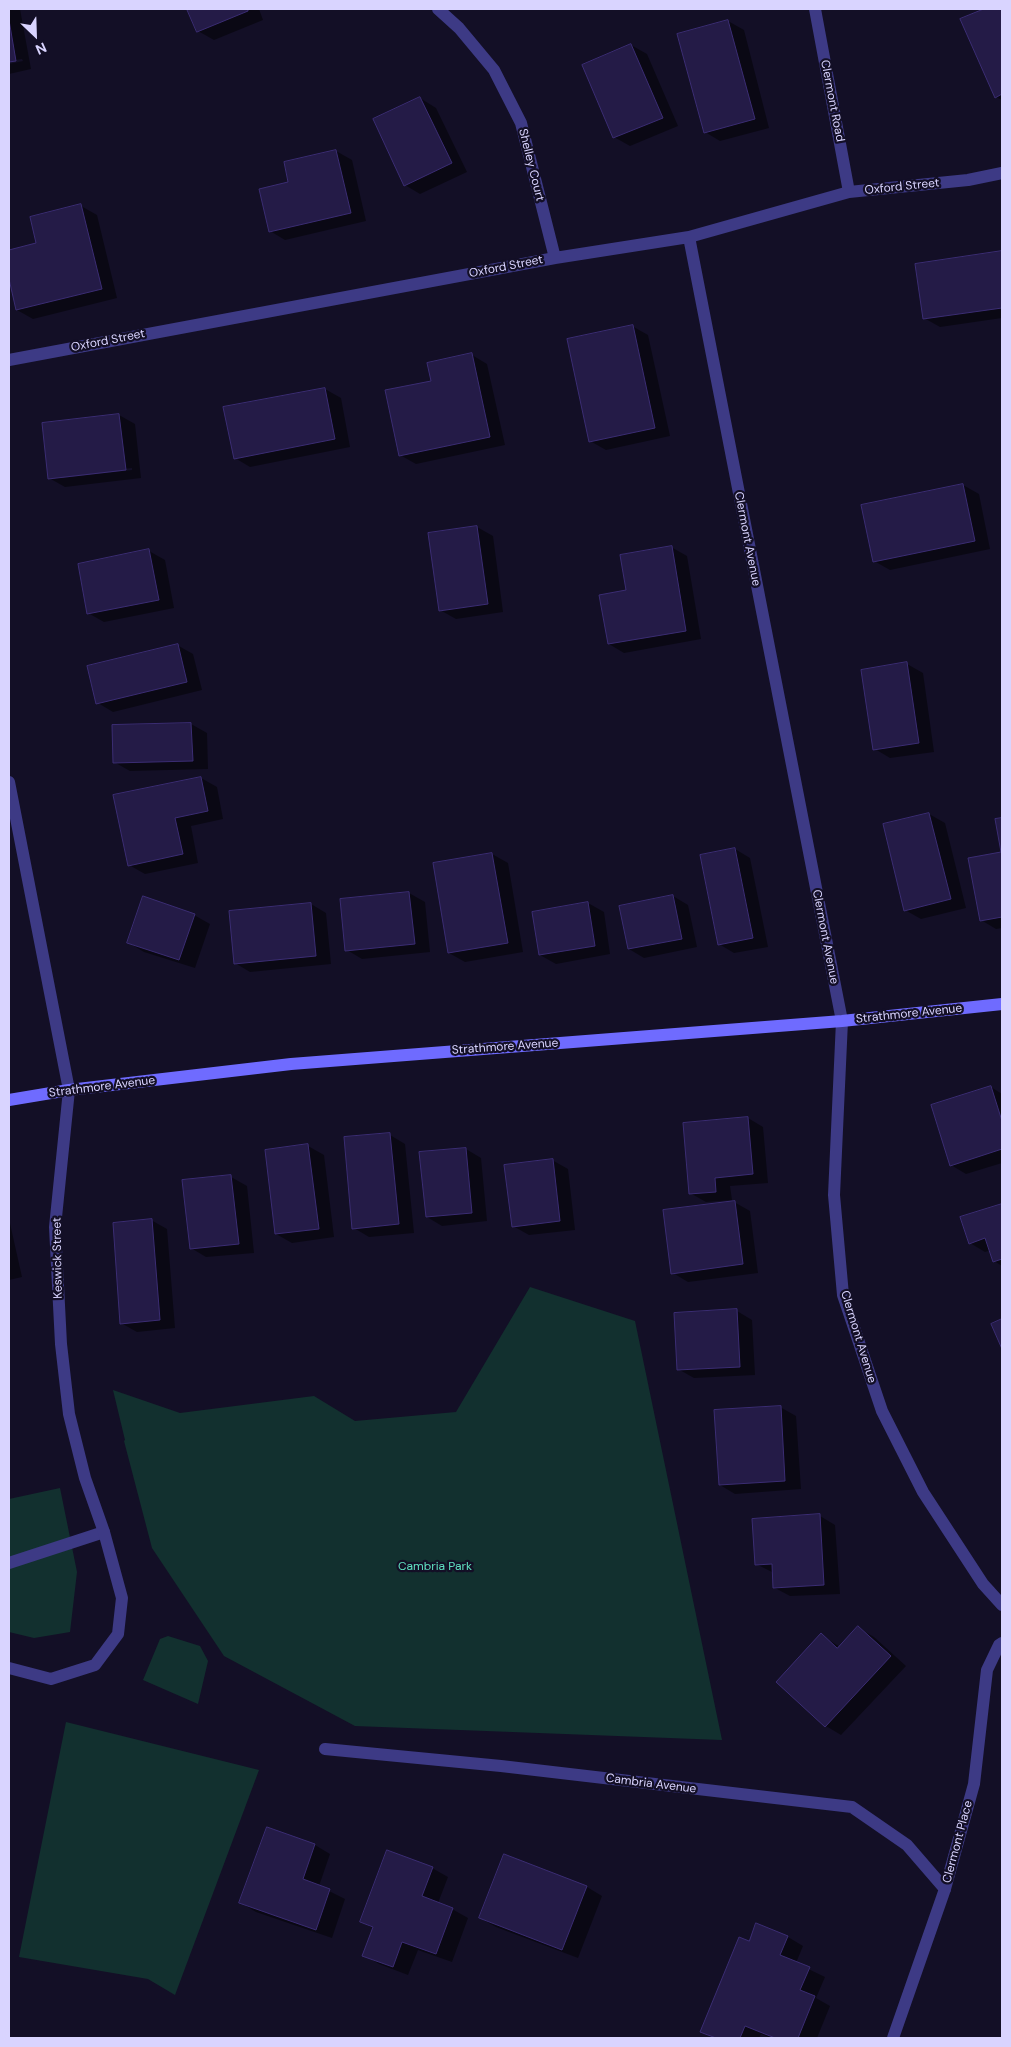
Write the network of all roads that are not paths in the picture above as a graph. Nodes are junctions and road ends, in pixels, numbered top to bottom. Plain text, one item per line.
1 (438, 9) edge
2 (814, 9) edge
3 (1002, 173) edge
4 (849, 192) junction
5 (688, 237) junction
6 (555, 258) junction
7 (9, 360) edge
8 (9, 782) edge
9 (1002, 1004) edge
10 (842, 1022) junction
11 (69, 1090) junction
12 (9, 1100) edge
13 (104, 1532) junction
14 (9, 1564) edge
15 (1002, 1605) edge
16 (1002, 1643) edge
17 (9, 1668) edge
18 (325, 1749) dead end
19 (945, 1889) junction
20 (893, 2038) edge

1 - 6 street, Shelley Court
2 - 4 street, Clermont Road
3 - 4 street, Oxford Street
4 - 5 street, Oxford Street
5 - 6 street, Oxford Street
5 - 10 street, Clermont Avenue
6 - 7 street, Oxford Street
8 - 11 street, Keswick Street
9 - 10 main road, Strathmore Avenue
10 - 11 main road, Strathmore Avenue
10 - 15 street, Clermont Avenue
11 - 12 main road, Strathmore Avenue
11 - 13 street, Keswick Street
13 - 14 street
13 - 17 street, Keswick Street
16 - 19 street, Clermont Place
18 - 19 street, Cambria Avenue
19 - 20 street, Clermont Place

